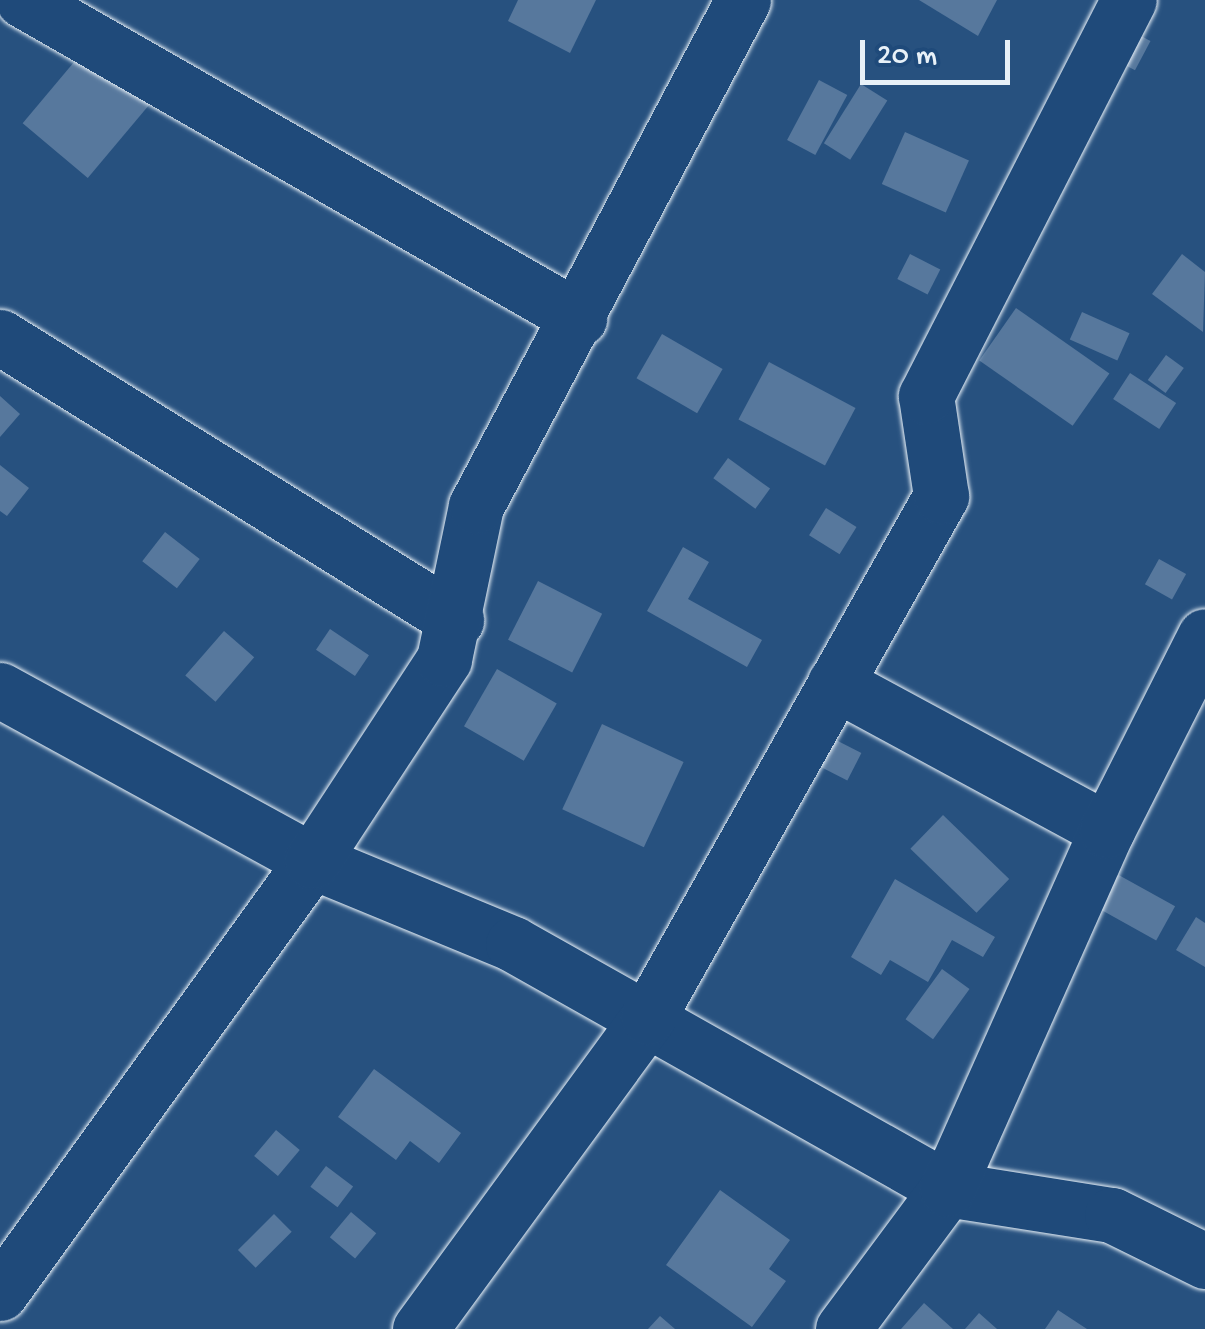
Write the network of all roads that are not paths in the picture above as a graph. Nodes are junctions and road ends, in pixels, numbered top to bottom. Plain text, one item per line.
1 (1128, 0) edge
2 (739, 2) edge
3 (56, 8) edge
4 (580, 318) junction
5 (0, 337) edge
6 (456, 620) junction
7 (1205, 636) edge
8 (835, 683) junction
9 (0, 690) edge
10 (1107, 830) junction
11 (312, 861) junction
12 (648, 1017) junction
13 (947, 1188) junction
14 (1205, 1261) edge
15 (0, 1294) edge
16 (420, 1329) edge
17 (843, 1329) edge

1 - 8 street
2 - 4 street
3 - 4 street
4 - 6 street
5 - 6 street
6 - 11 street
7 - 10 street
8 - 10 street
8 - 12 street
9 - 11 street
10 - 13 street
11 - 12 street
11 - 15 street
12 - 13 street
12 - 16 street
13 - 14 street
13 - 17 street

